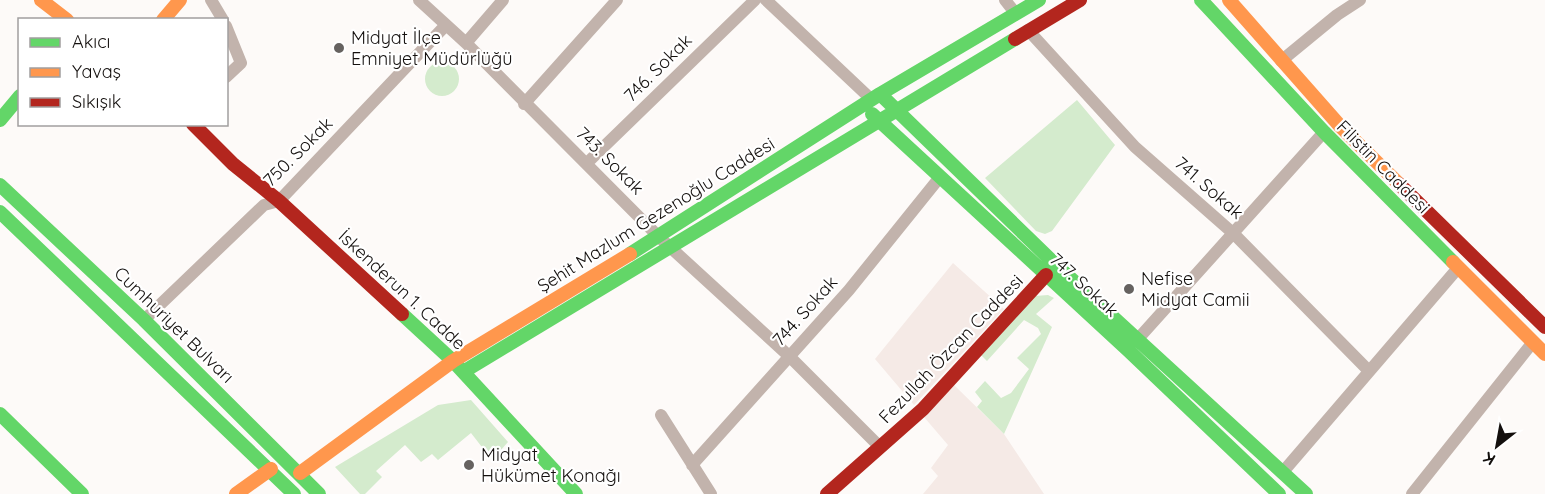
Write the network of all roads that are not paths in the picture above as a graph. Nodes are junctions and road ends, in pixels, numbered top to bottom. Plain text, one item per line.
1 (41, 0) edge
2 (180, 0) edge
3 (211, 0) edge
4 (419, 0) edge
5 (503, 0) edge
6 (617, 0) edge
7 (755, 0) edge
8 (766, 0) edge
9 (1005, 0) edge
10 (1039, 0) edge
11 (1080, 0) edge
12 (1201, 0) edge
13 (1229, 0) edge
14 (1360, 0) edge
15 (1016, 14) junction
16 (64, 18) edge
17 (166, 18) edge
18 (222, 18) edge
19 (445, 26) junction
20 (1028, 30) junction
21 (228, 31) edge
22 (466, 43) junction
23 (1281, 61) junction
24 (228, 75) edge
25 (18, 98) edge
26 (871, 99) junction
27 (524, 104) junction
28 (897, 111) junction
29 (0, 120) edge
30 (880, 121) junction
31 (195, 126) edge
32 (1324, 132) junction
33 (587, 163) junction
34 (940, 177) junction
35 (0, 185) edge
36 (279, 201) junction
37 (0, 212) edge
38 (1234, 234) junction
39 (659, 237) junction
40 (672, 248) junction
41 (1458, 268) junction
42 (1046, 275) junction
43 (144, 320) junction
44 (1545, 327) edge
45 (1137, 340) junction
46 (1533, 342) junction
47 (1545, 354) edge
48 (789, 356) junction
49 (453, 361) junction
50 (1368, 370) junction
51 (463, 372) junction
52 (0, 414) edge
53 (661, 415) dead end
54 (880, 447) junction
55 (692, 465) junction
56 (271, 469) junction
57 (300, 473) junction
58 (1282, 473) junction
59 (82, 494) edge
60 (236, 494) edge
61 (294, 494) edge
62 (319, 494) edge
63 (576, 494) edge
64 (711, 494) edge
65 (827, 494) edge
66 (1280, 494) edge
67 (1306, 494) edge
68 (1412, 494) edge

1 - 16 street
2 - 17 street
3 - 18 street
4 - 19 street, 743. Sokak
5 - 22 street
6 - 27 street
7 - 33 street, 746. Sokak
8 - 26 street, 747. Sokak
9 - 15 street
10 - 15 street, Şehit Mazlum Gezenoğlu Caddesi
11 - 20 street, Şehit Mazlum Gezenoğlu Caddesi
12 - 32 street, Filistin Caddesi
13 - 23 street, Filistin Caddesi
14 - 23 street
15 - 26 street, Şehit Mazlum Gezenoğlu Caddesi
19 - 22 street, 743. Sokak
19 - 36 street, 750. Sokak
20 - 28 street, Şehit Mazlum Gezenoğlu Caddesi
20 - 38 street, 741. Sokak
21 - 24 street
22 - 27 street, 743. Sokak
23 - 44 street, Filistin Caddesi
25 - 29 street
26 - 28 street
26 - 30 street, 747. Sokak
26 - 39 street, Şehit Mazlum Gezenoğlu Caddesi
27 - 33 street, 743. Sokak
28 - 30 street, Şehit Mazlum Gezenoğlu Caddesi
28 - 45 street
30 - 34 street, 747. Sokak
30 - 40 street, Şehit Mazlum Gezenoğlu Caddesi
31 - 36 street, İskenderun 1. Cadde
32 - 38 street
32 - 41 street, Filistin Caddesi
33 - 39 street, 743. Sokak
34 - 42 street, 747. Sokak
34 - 48 street, 744. Sokak
35 - 43 street, Cumhuriyet Bulvarı
36 - 43 street, 750. Sokak
36 - 49 street, İskenderun 1. Cadde
37 - 56 street, Cumhuriyet Bulvarı
38 - 45 street
38 - 50 street, 741. Sokak
39 - 40 street, 743. Sokak
39 - 49 street, Şehit Mazlum Gezenoğlu Caddesi
40 - 48 street, 743. Sokak
40 - 51 street, Şehit Mazlum Gezenoğlu Caddesi
41 - 46 street, Filistin Caddesi
41 - 50 street
42 - 54 street, Fezullah Özcan Caddesi
42 - 66 street, 747. Sokak
43 - 57 street, Cumhuriyet Bulvarı
45 - 58 street
46 - 47 street, Filistin Caddesi
46 - 68 street
48 - 54 street, 743. Sokak
48 - 55 street, 744. Sokak
49 - 51 street, İskenderun 1. Cadde
49 - 57 street, Şehit Mazlum Gezenoğlu Caddesi
50 - 58 street
51 - 63 street, İskenderun 1. Cadde
52 - 59 street
53 - 55 street
54 - 65 street, Fezullah Özcan Caddesi
55 - 64 street
56 - 60 street
56 - 61 street, Cumhuriyet Bulvarı
57 - 62 street, Cumhuriyet Bulvarı
58 - 67 street

